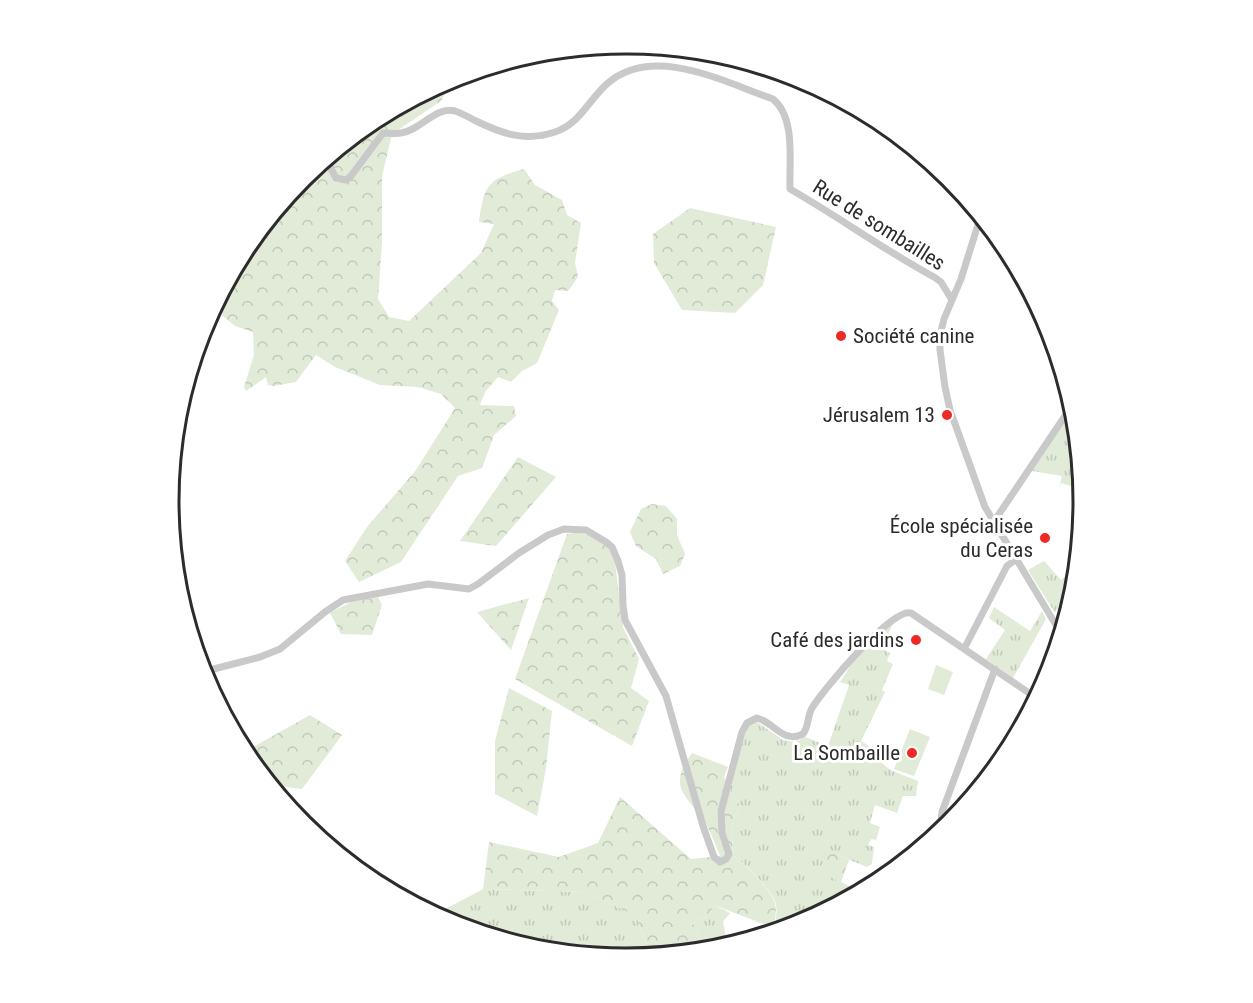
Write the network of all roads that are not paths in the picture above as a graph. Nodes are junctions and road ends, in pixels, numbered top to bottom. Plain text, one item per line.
1 (330, 166) edge
2 (978, 224) edge
3 (952, 300) junction
4 (1065, 416) edge
5 (993, 523) junction
6 (1015, 560) junction
7 (1056, 626) edge
8 (964, 649) junction
9 (212, 669) edge
10 (995, 669) junction
11 (1030, 694) edge
12 (941, 820) edge

1 - 3 street, Rue de sombailles
2 - 3 street
3 - 5 street
4 - 5 street
5 - 6 street
6 - 7 street
6 - 8 street
8 - 9 street
8 - 10 street
10 - 11 street
10 - 12 street

